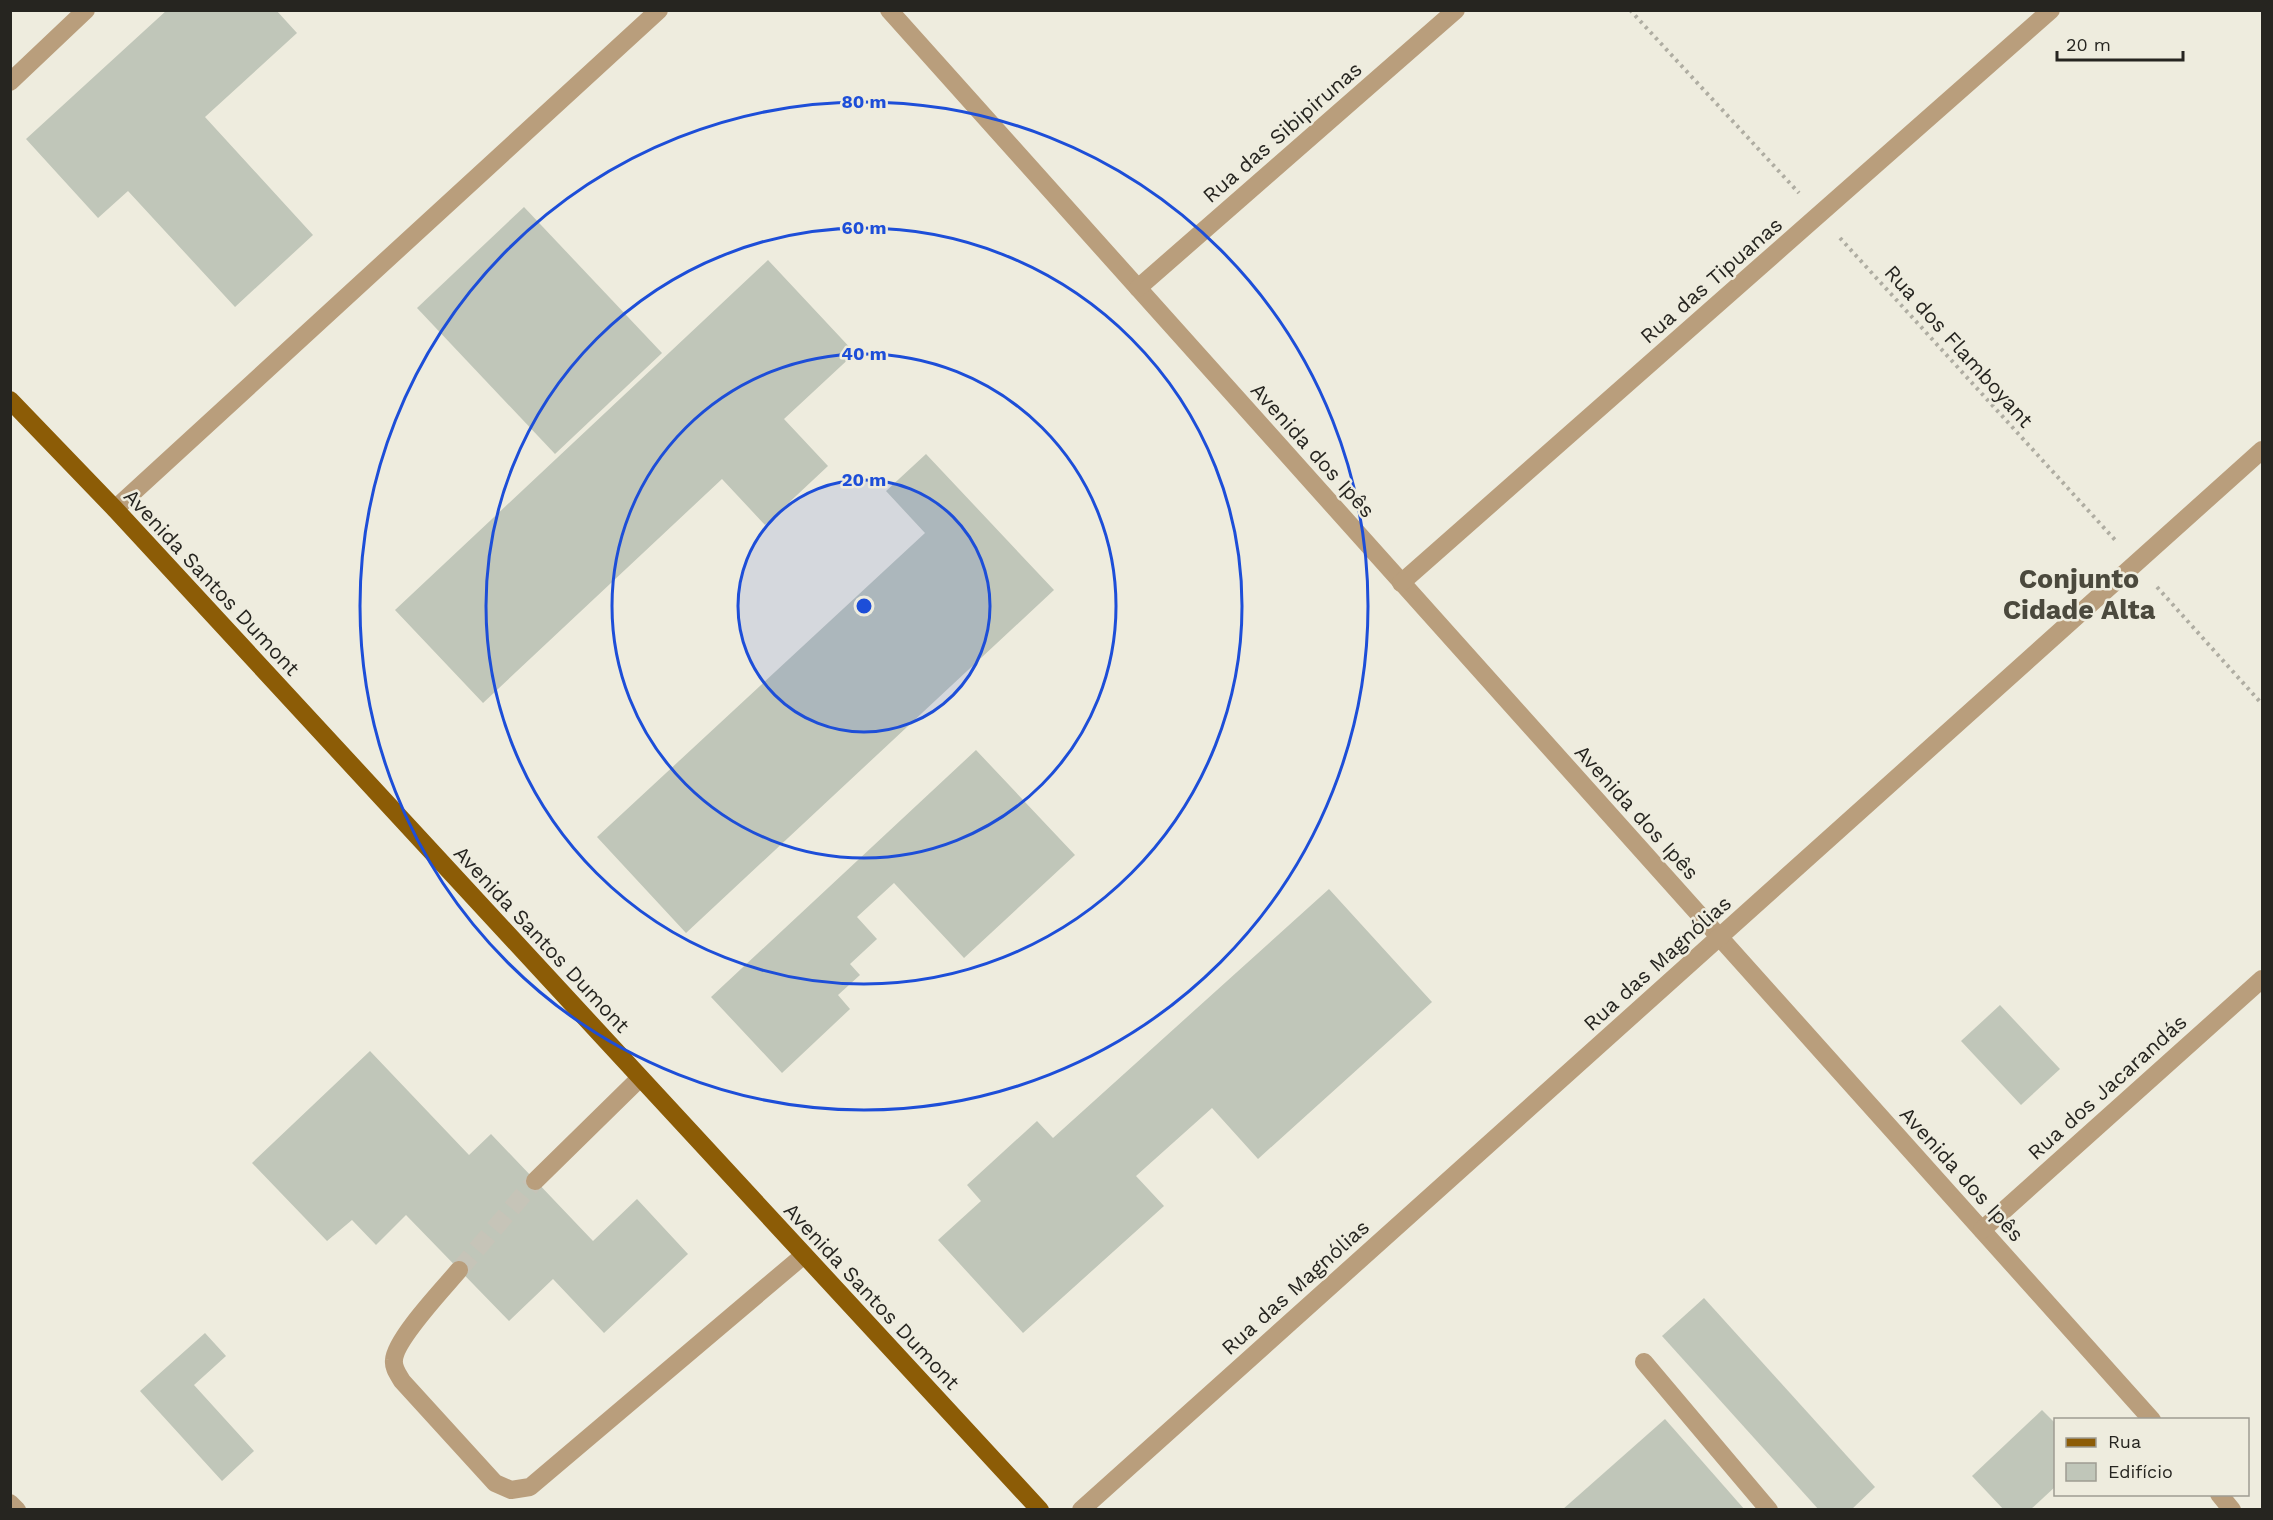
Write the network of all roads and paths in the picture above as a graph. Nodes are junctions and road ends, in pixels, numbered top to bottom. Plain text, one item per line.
1 (86, 10) edge
2 (659, 10) edge
3 (889, 10) edge
4 (1456, 10) edge
5 (1630, 10) edge
6 (2051, 10) edge
7 (10, 82) edge
8 (1819, 215) junction
9 (1138, 288) junction
10 (10, 400) edge
11 (2262, 450) edge
12 (115, 509) junction
13 (2136, 563) junction
14 (1401, 583) junction
15 (2262, 704) edge
16 (1719, 937) junction
17 (2262, 978) edge
18 (640, 1078) junction
19 (535, 1181) tunnel mouth
20 (1982, 1230) junction
21 (804, 1255) junction
22 (459, 1270) tunnel mouth
23 (1644, 1362) dead end
24 (2151, 1418) edge
25 (2221, 1496) edge
26 (10, 1503) edge
27 (17, 1509) edge
28 (1040, 1509) edge
29 (1081, 1509) edge
30 (1769, 1509) edge
31 (2232, 1509) edge

1 - 7 street
2 - 12 street
3 - 9 street, Avenida dos Ipês
4 - 9 street, Rua das Sibipirunas
5 - 8 path, Rua dos Flamboyant
6 - 8 street, Rua das Tipuanas
8 - 13 path, Rua dos Flamboyant
8 - 14 street, Rua das Tipuanas
9 - 14 street, Avenida dos Ipês
10 - 12 main road, Avenida Santos Dumont
11 - 13 street, Rua das Magnólias
12 - 18 main road, Avenida Santos Dumont
13 - 15 path, Rua dos Flamboyant
13 - 16 street, Rua das Magnólias
14 - 16 street, Avenida dos Ipês
16 - 20 street, Avenida dos Ipês
16 - 29 street, Rua das Magnólias
17 - 20 street, Rua dos Jacarandás
18 - 19 street
18 - 21 main road, Avenida Santos Dumont
20 - 24 street, Avenida dos Ipês
21 - 22 street
21 - 28 main road, Avenida Santos Dumont
23 - 30 street
25 - 31 street
26 - 27 street

